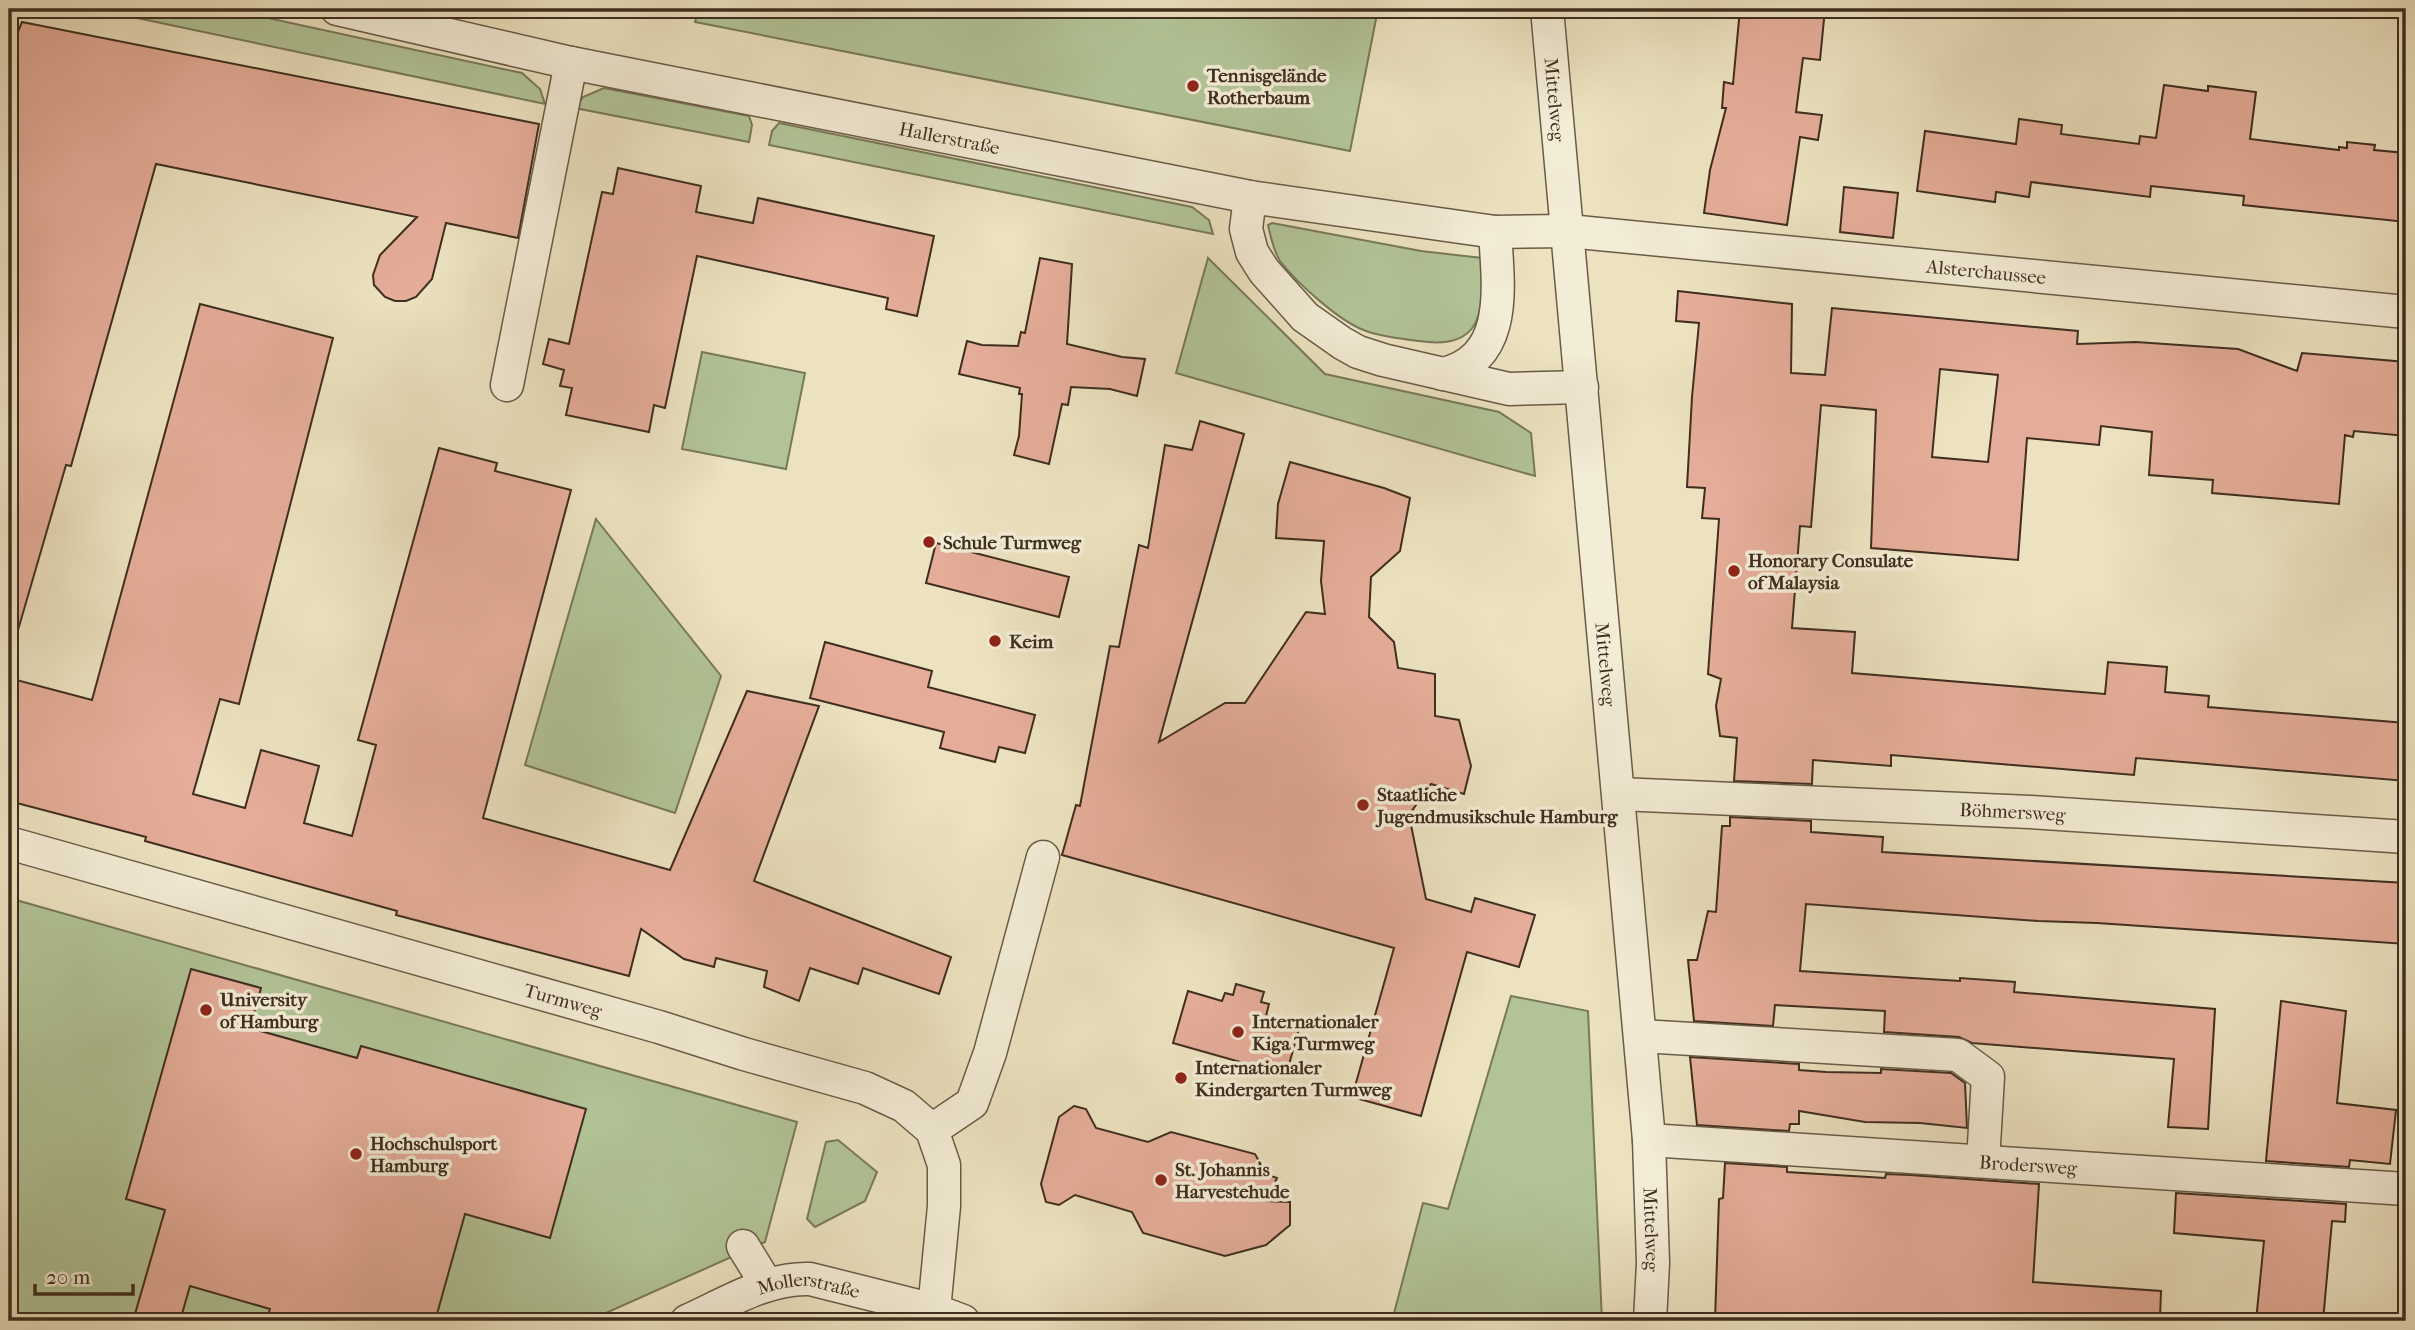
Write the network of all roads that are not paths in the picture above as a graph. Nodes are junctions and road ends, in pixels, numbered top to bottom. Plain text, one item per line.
1 (337, 9) edge
2 (1547, 9) edge
3 (571, 63) junction
4 (1250, 197) junction
5 (1567, 231) junction
6 (1494, 232) junction
7 (2406, 312) edge
8 (1443, 374) junction
9 (508, 385) dead end
10 (1582, 387) junction
11 (1619, 794) junction
12 (2406, 837) edge
13 (9, 844) edge
14 (1043, 857) dead end
15 (1641, 1036) junction
16 (932, 1130) junction
17 (1649, 1139) junction
18 (1983, 1161) junction
19 (2406, 1189) edge
20 (743, 1246) dead end
21 (767, 1285) junction
22 (932, 1315) edge
23 (687, 1321) edge
24 (963, 1321) edge
25 (1650, 1321) edge

1 - 3 street, Hallerstraße
2 - 5 street, Mittelweg
3 - 4 street, Hallerstraße
3 - 9 street
4 - 6 street, Hallerstraße
4 - 8 street
5 - 6 street, Hallerstraße
5 - 7 street, Alsterchaussee
5 - 10 street, Mittelweg
6 - 8 street
8 - 10 street
10 - 11 street, Mittelweg
11 - 12 street, Böhmersweg
11 - 15 street, Mittelweg
13 - 16 street, Turmweg
14 - 16 street
15 - 17 street, Mittelweg
15 - 18 street
16 - 22 street
17 - 18 street, Brodersweg
17 - 25 street, Mittelweg
18 - 19 street, Brodersweg
20 - 21 street
21 - 22 street, Mollerstraße
21 - 23 street, Mollerstraße
22 - 24 street, Mollerstraße

